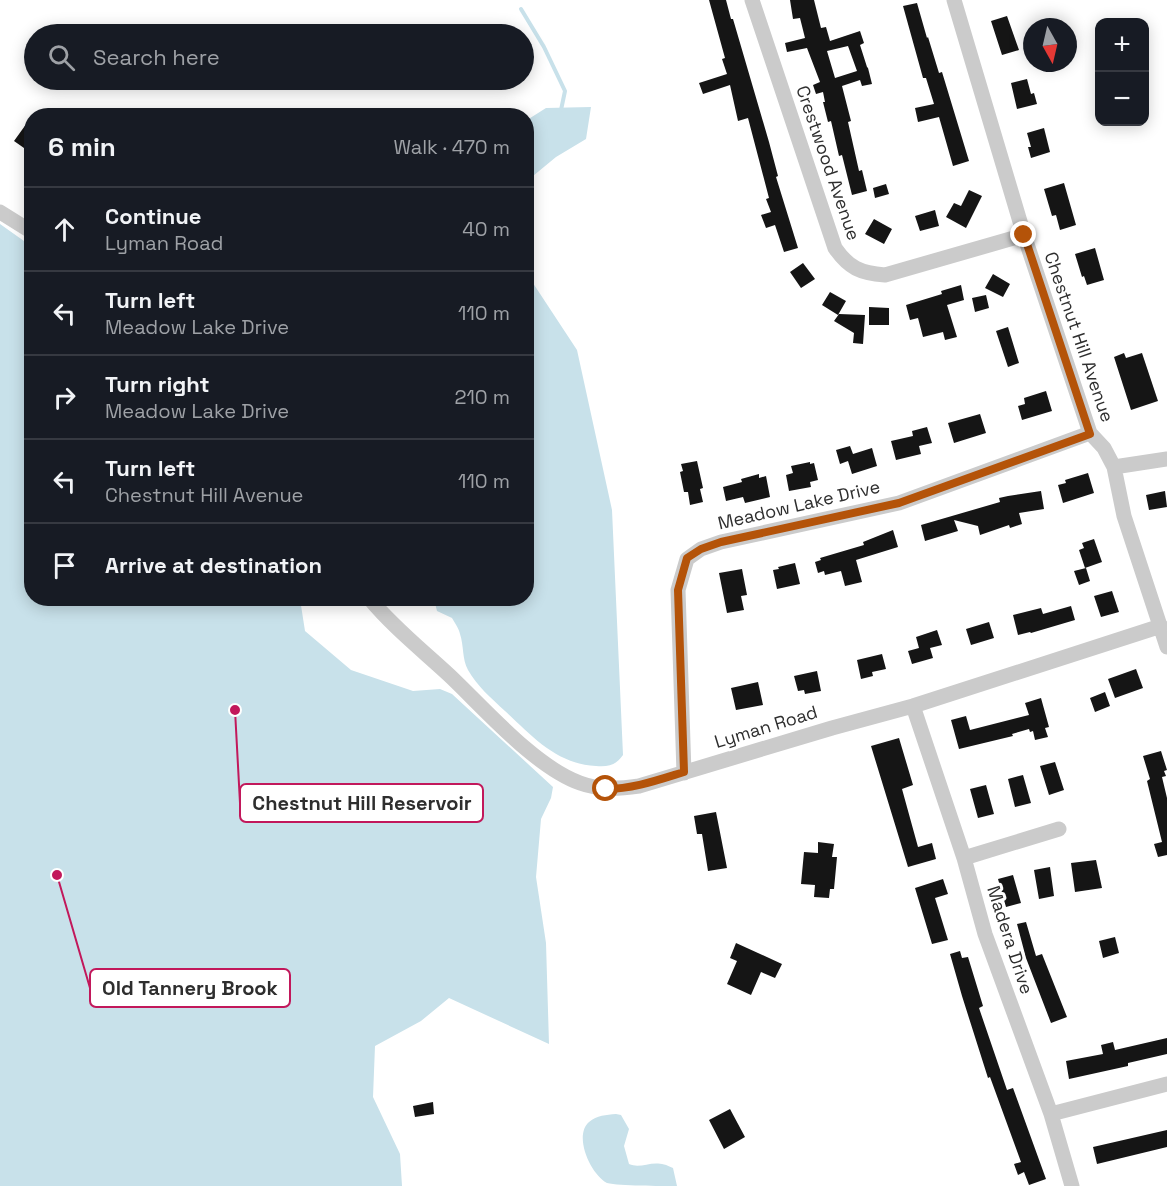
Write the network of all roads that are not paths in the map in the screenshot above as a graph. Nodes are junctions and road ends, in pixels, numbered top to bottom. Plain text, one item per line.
1 (752, 0) edge
2 (954, 0) edge
3 (0, 213) edge
4 (24, 227) edge
5 (1024, 235) junction
6 (1090, 434) junction
7 (1167, 459) edge
8 (1114, 467) junction
9 (376, 606) edge
10 (1161, 626) junction
11 (1167, 647) edge
12 (912, 706) junction
13 (684, 772) junction
14 (1059, 829) dead end
15 (964, 858) junction
16 (1167, 1084) edge
17 (1051, 1114) junction
18 (1072, 1186) edge

1 - 5 street, Crestwood Avenue
2 - 5 street, Chestnut Hill Avenue
3 - 4 street
5 - 6 street, Chestnut Hill Avenue
6 - 8 street, Chestnut Hill Avenue
6 - 13 street, Meadow Lake Drive
7 - 8 street
8 - 10 street, Chestnut Hill Avenue
9 - 13 street, Lyman Road
10 - 11 street, Chestnut Hill Avenue
10 - 12 street, Lyman Road
12 - 13 street, Lyman Road
12 - 15 street, Madera Drive
14 - 15 street
15 - 17 street, Madera Drive
16 - 17 street
17 - 18 street, Madera Drive

